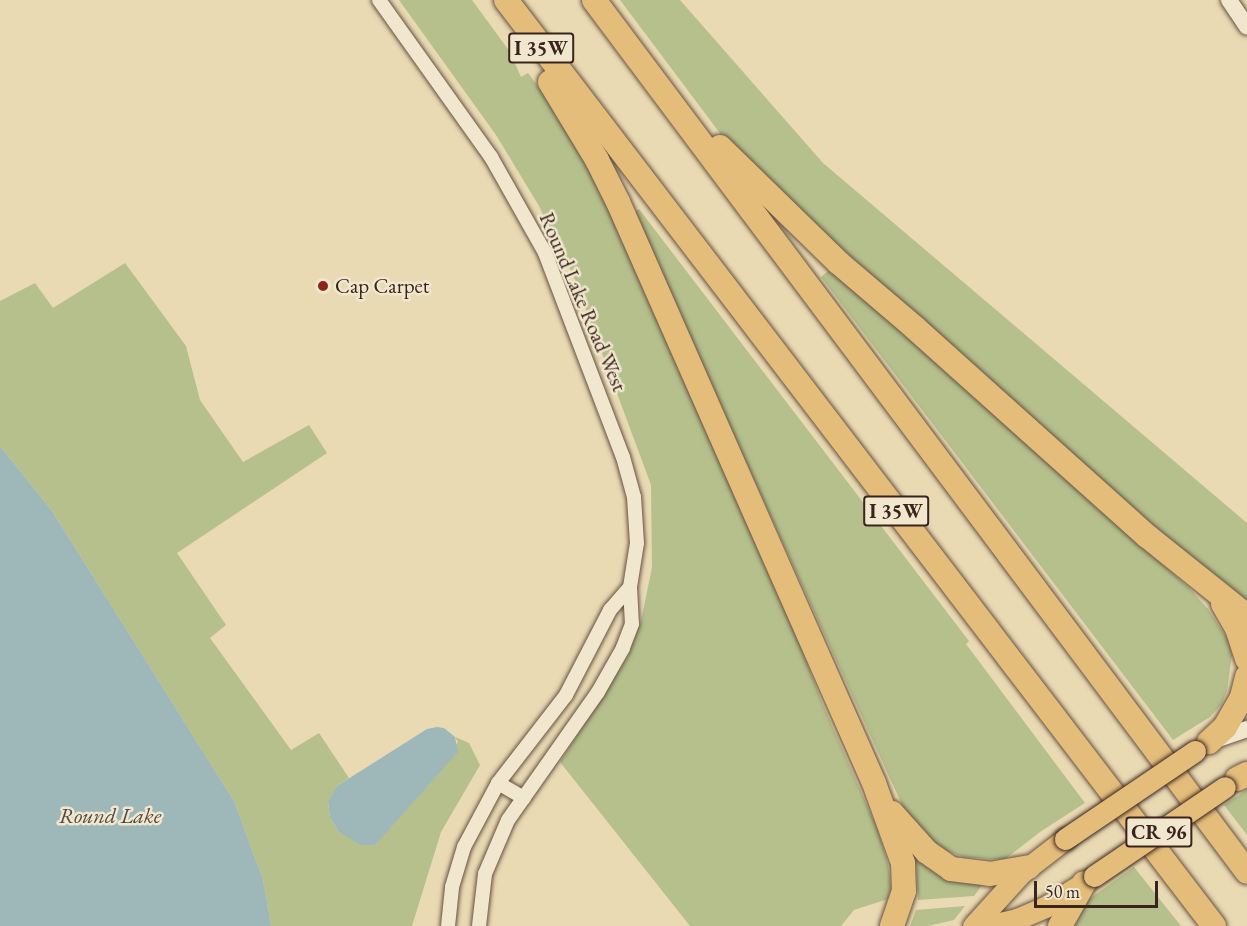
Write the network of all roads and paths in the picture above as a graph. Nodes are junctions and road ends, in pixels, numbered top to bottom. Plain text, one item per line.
1 (379, 0) edge
2 (504, 0) edge
3 (594, 0) edge
4 (1229, 0) edge
5 (1247, 27) edge
6 (648, 71) junction
7 (630, 587) junction
8 (1214, 591) junction
9 (1247, 616) edge
10 (1247, 659) edge
11 (1247, 676) edge
12 (1247, 729) edge
13 (1209, 742) junction
14 (1244, 775) edge
15 (498, 783) junction
16 (874, 783) junction
17 (524, 798) junction
18 (1028, 867) junction
19 (1247, 872) edge
20 (1089, 880) junction
21 (448, 926) edge
22 (479, 926) edge
23 (892, 926) edge
24 (973, 926) edge
25 (987, 926) edge
26 (1060, 926) edge
27 (1214, 926) edge

1 - 7 street, Round Lake Road West
2 - 16 highway
2 - 27 highway, I 35W
3 - 6 highway, I 35W
4 - 5 street
6 - 8 highway
6 - 19 highway, I 35W
7 - 15 street
7 - 17 street, Round Lake Road West
8 - 9 highway
8 - 10 highway
11 - 13 highway
12 - 13 street, CR 96
13 - 18 main road, CR 96, bridge
14 - 20 main road, CR 96, bridge
15 - 17 street
15 - 21 street
16 - 18 highway
16 - 23 highway
17 - 22 street, Round Lake Road West
18 - 24 main road, CR 96
20 - 25 main road, CR 96
20 - 26 highway

